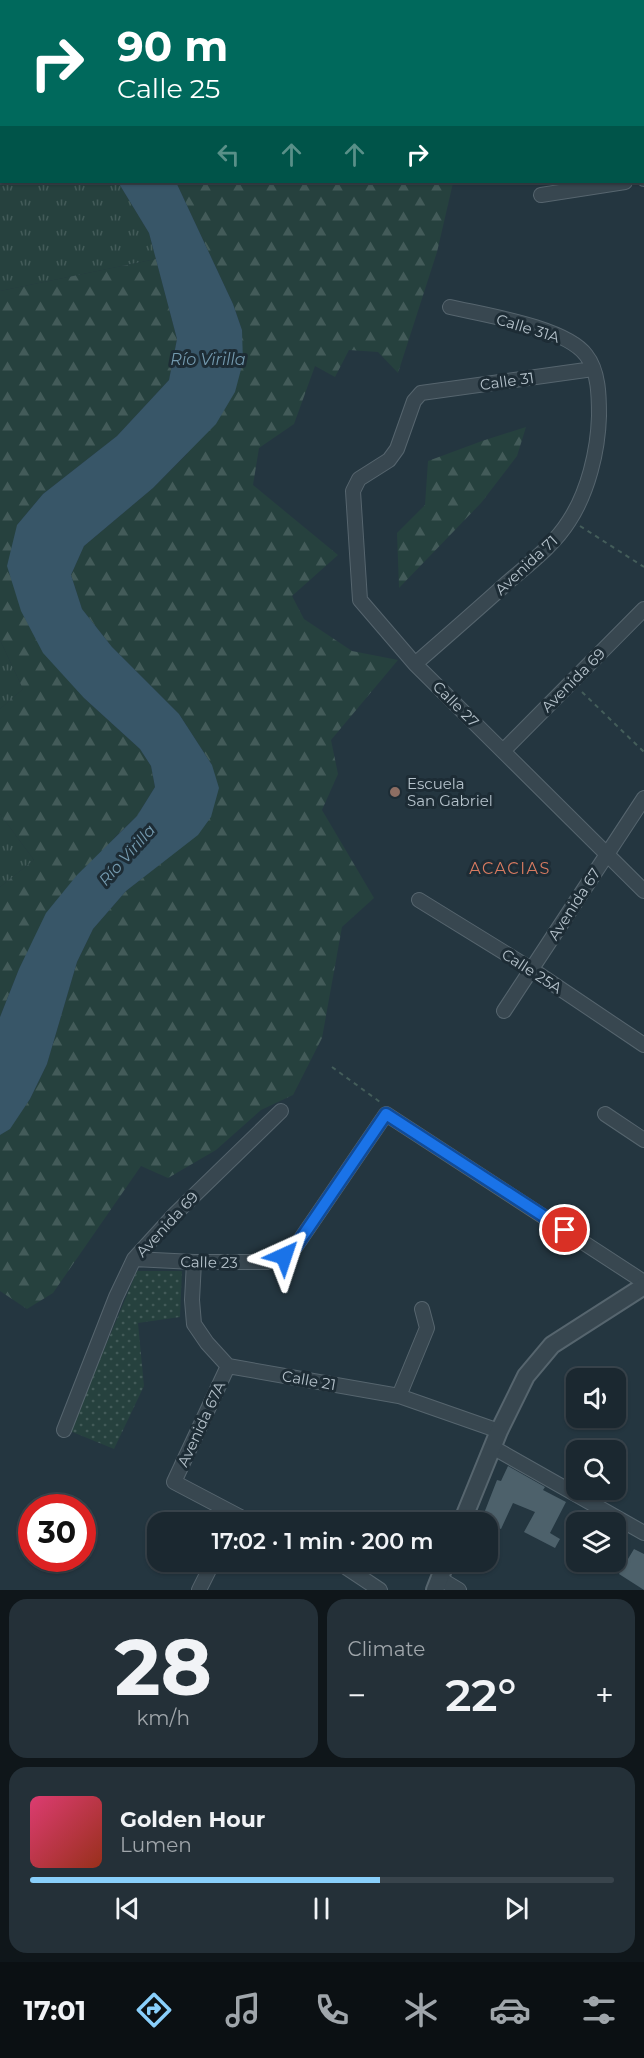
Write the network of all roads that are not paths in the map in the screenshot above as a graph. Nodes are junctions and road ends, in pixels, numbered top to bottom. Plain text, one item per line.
1 (619, 183) edge
2 (541, 195) dead end
3 (450, 307) dead end
4 (593, 369) junction
5 (359, 479) joint
6 (644, 609) edge
7 (416, 664) junction
8 (503, 751) junction
9 (644, 798) edge
10 (606, 855) junction
11 (644, 891) edge
12 (419, 900) dead end
13 (531, 969) junction
14 (504, 1011) dead end
15 (644, 1045) edge
16 (281, 1111) dead end
17 (605, 1114) dead end
18 (644, 1140) edge
19 (135, 1259) junction
20 (194, 1262) junction
21 (644, 1284) edge
22 (422, 1309) dead end
23 (228, 1366) junction
24 (399, 1396) junction
25 (64, 1430) dead end
26 (499, 1431) junction
27 (494, 1448) junction
28 (231, 1512) edge
29 (466, 1512) edge
30 (644, 1533) edge
31 (208, 1572) edge
32 (353, 1572) edge
33 (437, 1584) edge
34 (199, 1590) edge
35 (380, 1590) edge
36 (459, 1590) edge

1 - 2 street
3 - 4 street, Calle 31A
4 - 5 street, Calle 31
4 - 7 street, Avenida 71
5 - 7 street, Calle 27
6 - 8 street, Avenida 69
7 - 8 street, Calle 27
8 - 10 street, Calle 27
9 - 10 street, Avenida 67
10 - 11 street, Calle 27
10 - 13 street, Avenida 67
12 - 13 street, Calle 25A
13 - 14 street, Avenida 67
13 - 15 street, Calle 25A
16 - 19 street, Avenida 69
17 - 18 street
19 - 20 street, Calle 23
19 - 25 street, Avenida 69
20 - 21 street, Calle 23
20 - 23 street
21 - 26 street
22 - 24 street
23 - 24 street, Calle 21
23 - 28 street, Avenida 67A
24 - 26 street, Calle 21
26 - 27 street
27 - 29 street
27 - 30 street
31 - 34 street
32 - 35 street
33 - 36 street

